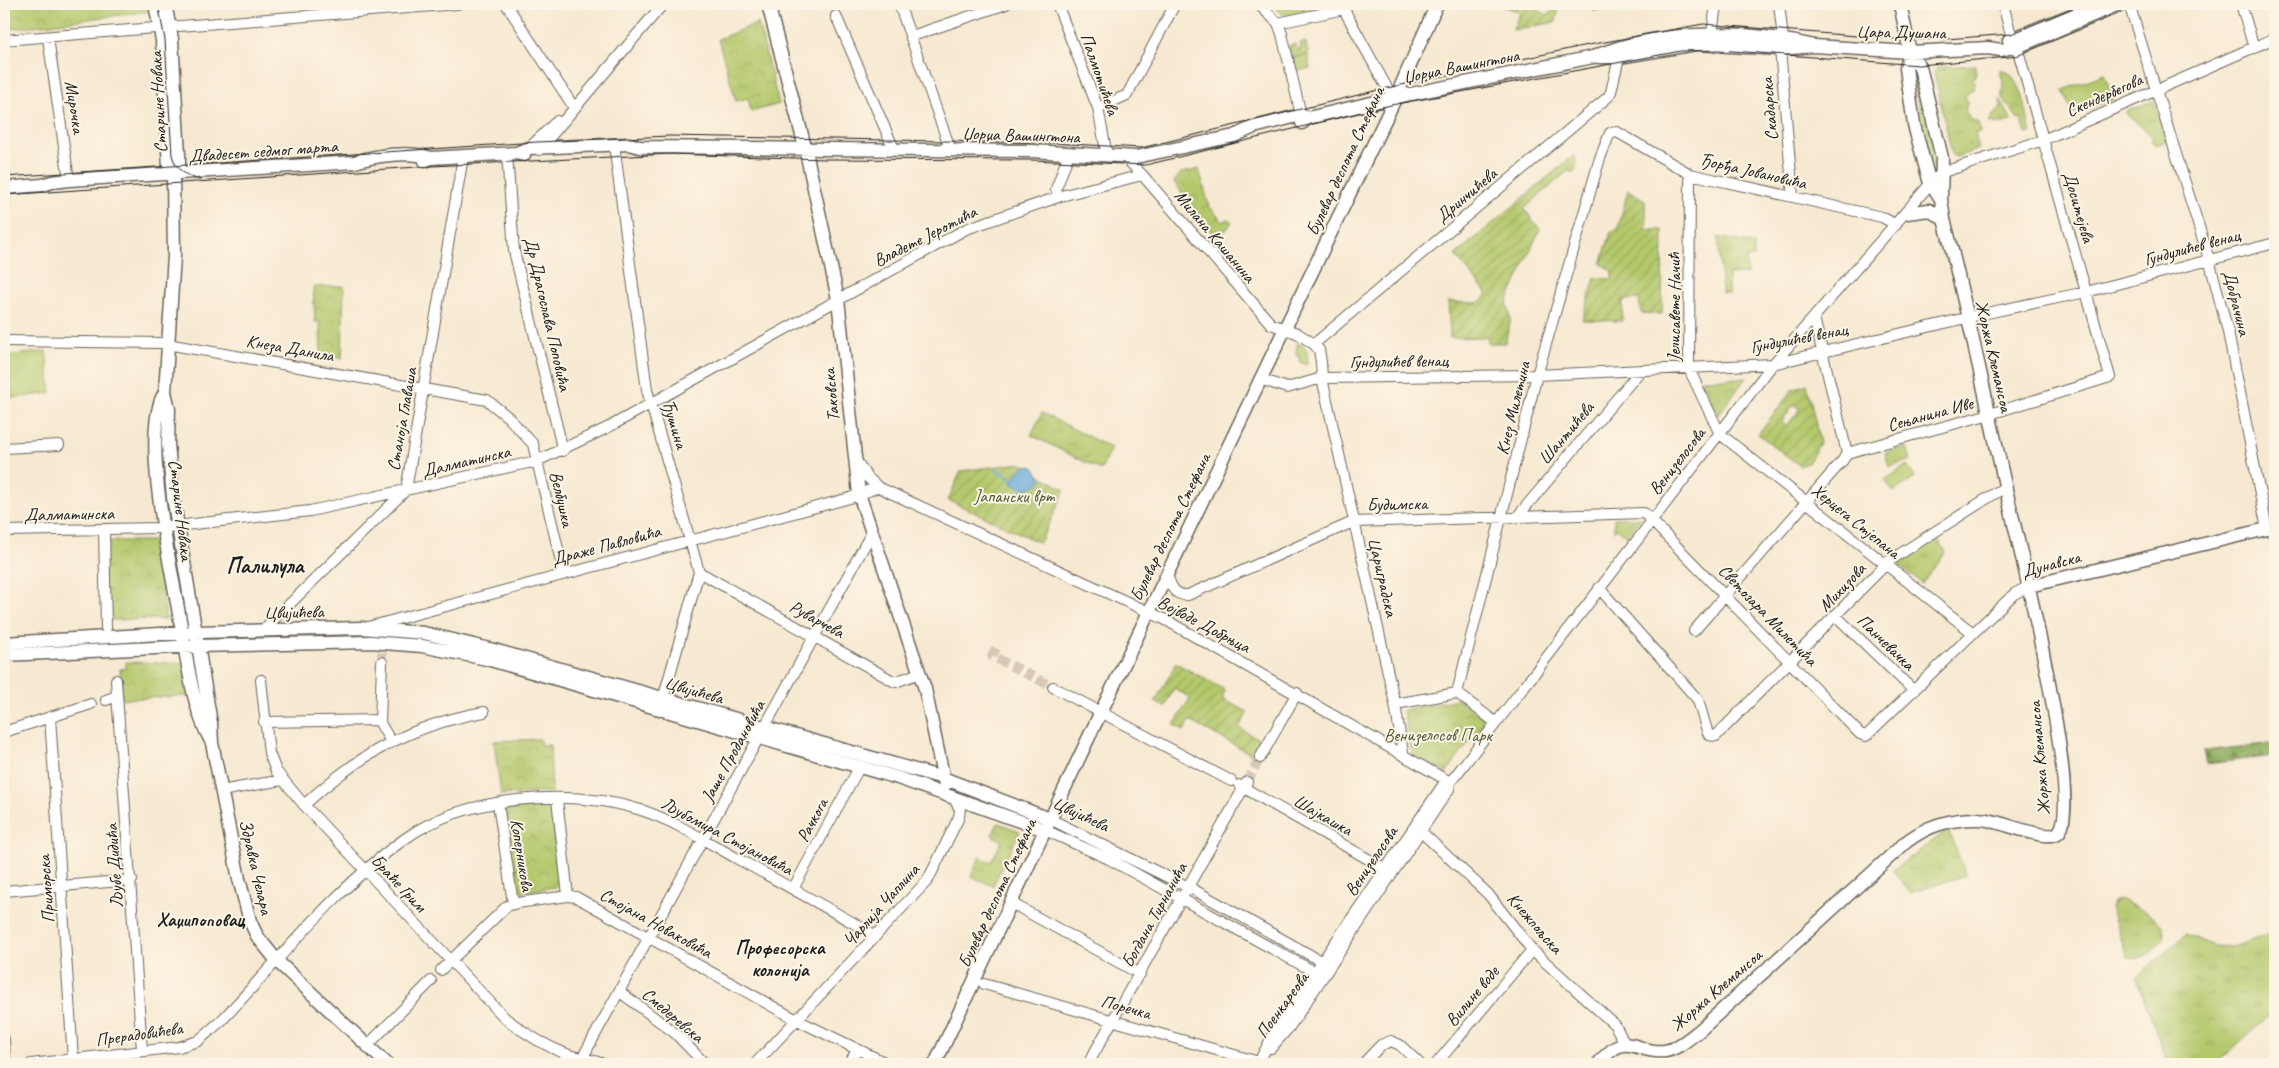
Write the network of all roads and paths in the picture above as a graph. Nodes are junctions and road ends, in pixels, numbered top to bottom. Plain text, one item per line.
1 (155, 4) edge
2 (166, 4) edge
3 (457, 4) edge
4 (506, 4) edge
5 (663, 4) edge
6 (768, 4) edge
7 (899, 4) edge
8 (1006, 4) edge
9 (1057, 4) edge
10 (1175, 4) edge
11 (1258, 4) edge
12 (1437, 4) edge
13 (1716, 4) edge
14 (1779, 4) edge
15 (1900, 4) edge
16 (2003, 4) edge
17 (2099, 4) edge
18 (2119, 4) edge
19 (2129, 4) edge
20 (2241, 4) edge
21 (1342, 6) edge
22 (836, 16) dead end
23 (1278, 23) junction
24 (165, 26) junction
25 (912, 36) junction
26 (48, 38) junction
27 (2275, 38) edge
28 (1713, 39) junction
29 (4, 40) edge
30 (2014, 43) junction
31 (1636, 44) junction
32 (1781, 44) junction
33 (2254, 48) junction
34 (1910, 52) junction
35 (1593, 57) junction
36 (1619, 58) junction
37 (594, 86) junction
38 (2156, 90) junction
39 (1396, 97) junction
40 (573, 106) junction
41 (1098, 108) junction
42 (1304, 117) junction
43 (1610, 133) joint
44 (2043, 140) junction
45 (640, 147) junction
46 (805, 147) junction
47 (536, 148) junction
48 (894, 149) junction
49 (951, 151) junction
50 (615, 152) junction
51 (1069, 153) junction
52 (512, 154) junction
53 (1107, 156) junction
54 (463, 157) junction
55 (1125, 158) junction
56 (1943, 172) junction
57 (173, 174) junction
58 (1690, 174) junction
59 (1142, 175) junction
60 (4, 180) edge
61 (69, 180) junction
62 (52, 182) junction
63 (1931, 183) junction
64 (4, 188) edge
65 (1058, 197) junction
66 (1793, 197) junction
67 (1941, 199) junction
68 (1906, 213) junction
69 (1944, 218) junction
70 (1896, 225) junction
71 (2275, 243) edge
72 (2209, 259) junction
73 (2086, 292) junction
74 (838, 299) junction
75 (1814, 318) junction
76 (1968, 318) junction
77 (1284, 329) junction
78 (4, 340) edge
79 (168, 344) junction
80 (1314, 344) junction
81 (1823, 351) junction
82 (1774, 364) junction
83 (1689, 369) junction
84 (1640, 370) junction
85 (1537, 375) junction
86 (2110, 377) joint
87 (1322, 378) junction
88 (1260, 379) junction
89 (424, 388) junction
90 (165, 392) junction
91 (652, 402) junction
92 (1990, 414) junction
93 (1720, 434) junction
94 (59, 445) dead end
95 (4, 448) edge
96 (563, 450) junction
97 (1847, 453) junction
98 (856, 459) junction
99 (537, 461) junction
100 (878, 487) junction
101 (2005, 487) junction
102 (406, 490) junction
103 (860, 494) junction
104 (1806, 501) junction
105 (1517, 517) junction
106 (1503, 518) junction
107 (1652, 520) junction
108 (1353, 522) junction
109 (178, 526) junction
110 (104, 528) junction
111 (164, 528) junction
112 (2271, 528) edge
113 (4, 531) edge
114 (872, 532) junction
115 (691, 539) junction
116 (1885, 565) junction
117 (699, 572) junction
118 (564, 574) junction
119 (1166, 575) junction
120 (2029, 586) junction
121 (1599, 588) junction
122 (1725, 595) junction
123 (1149, 612) junction
124 (1836, 616) junction
125 (106, 628) dead end
126 (361, 628) junction
127 (263, 630) junction
128 (1694, 631) dead end
129 (195, 632) junction
130 (182, 633) junction
131 (1973, 634) junction
132 (814, 635) junction
133 (4, 643) edge
134 (198, 646) junction
135 (185, 647) junction
136 (4, 655) edge
137 (382, 662) tunnel mouth
138 (1791, 662) junction
139 (920, 673) junction
140 (116, 680) dead end
141 (261, 680) dead end
142 (1053, 687) tunnel mouth
143 (1914, 691) junction
144 (1297, 692) junction
145 (1458, 693) junction
146 (117, 696) junction
147 (663, 699) junction
148 (106, 700) dead end
149 (91, 704) dead end
150 (1395, 704) junction
151 (1102, 711) junction
152 (484, 712) dead end
153 (50, 717) junction
154 (380, 720) junction
155 (264, 722) junction
156 (1495, 722) junction
157 (4, 732) edge
158 (762, 733) junction
159 (1860, 734) joint
160 (390, 742) junction
161 (212, 743) junction
162 (1403, 753) junction
163 (1260, 758) tunnel mouth
164 (860, 766) junction
165 (943, 778) junction
166 (282, 780) junction
167 (1450, 782) junction
168 (1240, 784) junction
169 (924, 786) junction
170 (221, 791) junction
171 (952, 796) junction
172 (557, 799) junction
173 (498, 804) junction
174 (304, 806) junction
175 (1048, 824) junction
176 (1417, 828) junction
177 (703, 839) junction
178 (365, 870) junction
179 (1389, 871) junction
180 (132, 880) junction
181 (62, 887) junction
182 (1188, 887) junction
183 (793, 890) junction
184 (4, 891) edge
185 (568, 896) junction
186 (1182, 898) junction
187 (513, 903) junction
188 (1011, 903) junction
189 (876, 936) junction
190 (650, 938) junction
191 (1532, 950) junction
192 (278, 961) junction
193 (450, 962) junction
194 (1326, 964) junction
195 (441, 970) dead end
196 (1140, 974) junction
197 (1319, 975) junction
198 (431, 981) dead end
199 (984, 984) dead end
200 (620, 992) junction
201 (797, 1020) junction
202 (1112, 1023) junction
203 (4, 1040) edge
204 (1625, 1044) junction
205 (367, 1046) junction
206 (142, 1050) junction
207 (858, 1050) junction
208 (73, 1059) junction
209 (581, 1061) edge
210 (1258, 1063) edge
211 (5, 1064) edge
212 (31, 1064) edge
213 (387, 1064) edge
214 (603, 1064) edge
215 (705, 1064) edge
216 (755, 1064) edge
217 (850, 1064) edge
218 (888, 1064) edge
219 (935, 1064) edge
220 (1088, 1064) edge
221 (1363, 1064) edge
222 (1420, 1064) edge
223 (1436, 1064) edge
224 (1598, 1064) edge

1 - 24 main road
2 - 24 main road
3 - 24 street
4 - 40 street
5 - 37 street
6 - 46 main road, Таковска
7 - 25 street
8 - 25 street
9 - 41 street, Палмотићева
10 - 41 street
11 - 23 street
12 - 39 main road, Булевар деспота Стефана
13 - 28 street
14 - 32 street, Скадарска
15 - 34 main road
16 - 30 street, Доситејева
17 - 30 main road, Цара Душана
18 - 30 main road, Цара Душана
19 - 38 street, Добрачина
20 - 33 street
21 - 23 street
21 - 39 street
22 - 48 street
23 - 42 street
24 - 26 street
24 - 57 main road, Старине Новака
25 - 49 street
26 - 29 street
26 - 61 street, Мирочка
27 - 33 street, Скендербегова
28 - 31 main road, Џорџа Вашингтона
28 - 32 main road, Џорџа Вашингтона
28 - 36 main road, Џорџа Вашингтона
30 - 34 main road, Цара Душана
30 - 44 street, Доситејева
31 - 35 main road, Џорџа Вашингтона
31 - 36 main road
32 - 34 main road, Цара Душана
32 - 66 street, Скадарска
33 - 38 street, Скендербегова
34 - 56 main road, Жоржа Клемансоа
34 - 63 main road, Жоржа Клемансоа
35 - 36 main road, Џорџа Вашингтона
35 - 39 main road, Џорџа Вашингтона
36 - 80 street, Дринчићева
37 - 40 street
37 - 47 street
38 - 44 street, Скендербегова
38 - 72 street, Добрачина
39 - 42 main road, Џорџа Вашингтона
39 - 77 main road, Булевар деспота Стефана
40 - 47 street
41 - 53 street, Палмотићева
42 - 55 main road, Џорџа Вашингтона
43 - 58 street, Ђорђа Јовановића
43 - 85 street, Кнез Милетина
44 - 56 street, Скендербегова
44 - 73 street, Доситејева
45 - 46 main road, Двадесет седмог марта
45 - 47 main road, Двадесет седмог марта
45 - 50 main road, Двадесет седмог марта
46 - 48 main road, Џорџа Вашингтона
46 - 74 main road, Таковска
47 - 52 main road, Двадесет седмог марта
48 - 49 main road, Џорџа Вашингтона
49 - 51 main road, Џорџа Вашингтона
50 - 52 main road, Двадесет седмог марта
50 - 91 street, Ђушина
51 - 53 main road, Џорџа Вашингтона
51 - 65 street
52 - 54 main road, Двадесет седмог марта
52 - 96 street, Др Драгослава Поповића
53 - 55 main road, Џорџа Вашингтона
54 - 57 main road, Двадесет седмог марта
54 - 89 street, Станоја Главаша
55 - 59 street, Милана Кашанина
56 - 63 street, Венизелосова
56 - 67 main road, Жоржа Клемансоа
57 - 61 main road, Двадесет седмог марта
57 - 79 main road, Старине Новака
58 - 66 street, Ђорђа Јовановића
58 - 83 street, Јелисавете Начић
59 - 65 street, Владете Јеротића
59 - 77 street, Милана Кашанина
60 - 62 main road
61 - 62 main road, Двадесет седмог марта
62 - 64 main road
63 - 67 main road, Жоржа Клемансоа
63 - 68 street, Венизелосова
65 - 74 street, Владете Јеротића
66 - 70 street, Ђорђа Јовановића
67 - 69 main road, Жоржа Клемансоа
68 - 69 main road
68 - 70 street, Венизелосова
69 - 76 main road, Жоржа Клемансоа
70 - 75 street, Венизелосова
71 - 72 street, Гундулићев венац
72 - 73 street, Гундулићев венац
72 - 112 street, Добрачина
73 - 76 street, Гундулићев венац
73 - 86 street, Доситејева
74 - 91 street, Далматинска
74 - 98 main road, Таковска
75 - 81 street
75 - 82 street, Венизелосова
76 - 81 street, Гундулићев венац
76 - 92 main road, Жоржа Клемансоа
77 - 80 street, Милана Кашанина
77 - 88 main road, Булевар деспота Стефана
78 - 79 street, Кнеза Данила
79 - 89 street, Кнеза Данила
79 - 90 main road, Старине Новака
80 - 87 street, Цариградска
81 - 82 street, Гундулићев венац
81 - 97 street
82 - 83 street, Гундулићев венац
82 - 93 street, Венизелосова
83 - 84 street, Гундулићев венац
83 - 93 street, Јелисавете Начић
84 - 85 street, Гундулићев венац
84 - 105 street, Шантићева
85 - 87 street, Гундулићев венац
85 - 106 street, Кнез Милетина
86 - 92 street, Сењанина Иве
87 - 88 street, Гундулићев венац
87 - 108 street, Цариградска
88 - 119 main road, Булевар деспота Стефана
89 - 99 street, Кнеза Данила
89 - 102 street, Станоја Главаша
90 - 109 main road, Старине Новака
90 - 111 main road, Старине Новака
91 - 96 street, Далматинска
91 - 115 street, Ђушина
92 - 97 street, Сењанина Иве
92 - 101 main road, Жоржа Клемансоа
93 - 104 street, Херцега Стјепана
93 - 107 street, Венизелосова
94 - 95 street
96 - 99 street, Далматинска
97 - 104 street
98 - 100 street, Војводе Добрњца
98 - 103 main road, Таковска
99 - 102 street, Далматинска
99 - 118 street, Велбушка
100 - 103 street
100 - 123 street, Војводе Добрњца
101 - 116 street, Михизова
101 - 120 main road, Жоржа Клемансоа
102 - 109 street, Далматинска
102 - 127 street, Станоја Главаша
103 - 114 main road, Таковска
103 - 115 street, Драже Павловића
104 - 116 street, Херцега Стјепана
104 - 122 street
105 - 106 street, Будимска
105 - 107 street, Будимска
106 - 108 street, Будимска
106 - 145 street, Кнез Милетина
107 - 121 street, Венизелосова
107 - 122 street, Светозара Милетића
108 - 119 street, Будимска
108 - 150 street, Цариградска
109 - 111 street, Далматинска
109 - 129 main road, Старине Новака
110 - 111 street, Далматинска
110 - 113 street, Далматинска
110 - 125 street
111 - 130 main road, Старине Новака
112 - 120 main road, Дунавска
114 - 132 street, Јаше Продановића
114 - 139 main road, Таковска
115 - 117 street, Ђушина
115 - 118 street, Драже Павловића
116 - 124 street, Михизова
116 - 131 street, Херцега Стјепана
117 - 132 street, Руварчева
117 - 147 street, Ђушина
118 - 126 street, Драже Павловића
119 - 123 main road, Булевар деспота Стефана
120 - 131 street, Дунавска
120 - 204 main road, Жоржа Клемансоа
121 - 138 street, Михизова
121 - 156 street, Венизелосова
122 - 128 street
122 - 138 street, Светозара Милетића
123 - 144 street, Војводе Добрњца
123 - 151 main road, Булевар деспота Стефана
124 - 138 street, Михизова
124 - 143 street, Панчевачка
126 - 127 main road, Цвијићева
126 - 147 main road, Цвијићева
127 - 129 main road, Цвијићева
129 - 130 main road, Цвијићева
129 - 134 main road, Здравка Челара
130 - 133 main road, Цвијићева
130 - 135 main road, Здравка Челара
131 - 143 street, Дунавска
132 - 139 street, Руварчева
132 - 158 street, Јаше Продановића
134 - 135 main road, Цвијићева
134 - 158 main road, Цвијићева
134 - 161 main road, Здравка Челара
135 - 136 main road, Цвијићева
135 - 161 main road, Здравка Челара
137 - 154 street
138 - 159 street, Светозара Милетића
139 - 165 main road, Таковска
140 - 146 street, Љубе Дидића
141 - 155 street, Браће Грим
142 - 151 street, Шајкашка
143 - 159 street, Дунавска
144 - 162 street, Војводе Добрњца
144 - 163 street
145 - 150 street
145 - 156 street
146 - 148 street
146 - 180 street, Љубе Дидића
147 - 158 main road, Цвијићева
149 - 153 street
150 - 162 street, Цариградска
151 - 168 street, Шајкашка
151 - 175 main road, Булевар деспота Стефана
152 - 160 street
153 - 157 street
153 - 181 street, Приморска
154 - 155 street
154 - 160 street
155 - 166 street, Браће Грим
156 - 167 street, Венизелосова
158 - 164 main road, Цвијићева
158 - 165 main road, Цвијићева
158 - 177 street, Јаше Продановића
160 - 174 street
161 - 170 main road, Здравка Челара
162 - 167 street, Војводе Добрњца
164 - 169 main road, Цвијићева
164 - 183 street, Рачкога
165 - 169 main road
165 - 171 main road, Таковска
165 - 175 main road, Цвијићева
166 - 170 street
166 - 174 street, Браће Грим
167 - 176 street, Венизелосова
168 - 179 street, Шајкашка
168 - 182 street, Богдана Тирнанића
169 - 171 main road, Цвијићева
170 - 192 main road, Здравка Челара
171 - 175 main road, Цвијићева
171 - 189 street, Чарлија Чаплина
172 - 173 street, Љубомира Стојановића
172 - 177 street, Љубомира Стојановића
172 - 185 street
173 - 178 street, Љубомира Стојановића
173 - 187 street, Коперникова
174 - 178 street, Браће Грим
175 - 182 street, Цвијићева
175 - 186 street, Цвијићева
175 - 188 main road, Булевар деспота Стефана
176 - 179 street, Венизелосова
176 - 191 street, Кнежпољска
177 - 183 street, Љубомира Стојановића
177 - 190 street, Јаше Продановића
178 - 192 street, Љубомира Стојановића
178 - 193 street, Браће Грим
179 - 194 street, Венизелосова
180 - 181 street
180 - 206 street, Љубе Дидића
181 - 184 street
181 - 208 street, Приморска
182 - 186 street, Богдана Тирнанића
182 - 194 street, Цвијићева
183 - 189 street, Љубомира Стојановића
185 - 187 street, Стојана Новаковића
185 - 190 street, Стојана Новаковића
186 - 196 street, Богдана Тирнанића
186 - 197 street, Цвијићева
187 - 193 street, Коперникова
188 - 196 street
188 - 219 main road, Булевар деспота Стефана
189 - 201 street, Чарлија Чаплина
190 - 200 street, Јаше Продановића
190 - 201 street, Стојана Новаковића
191 - 204 street, Кнежпољска
191 - 223 street, Вилине воде
192 - 205 main road, Здравка Челара
192 - 206 street, Прерадовићева
193 - 195 street, Коперникова
193 - 209 street, Браће Грим
194 - 197 street, Поенкареова
196 - 202 street, Богдана Тирнанића
197 - 210 street, Поенкареова
198 - 205 street
199 - 202 street, Поречка
200 - 209 street, Јаше Продановића
200 - 215 street, Смедеревска
201 - 207 street, Стојана Новаковића
201 - 216 street, Чарлија Чаплина
202 - 210 street, Поречка
202 - 220 street, Богдана Тирнанића
203 - 211 street
204 - 224 main road
205 - 213 main road, Здравка Челара
206 - 208 street, Прерадовићева
207 - 217 street
207 - 218 street, Стојана Новаковића
208 - 212 street, Прерадовићева
209 - 214 street
221 - 222 street

